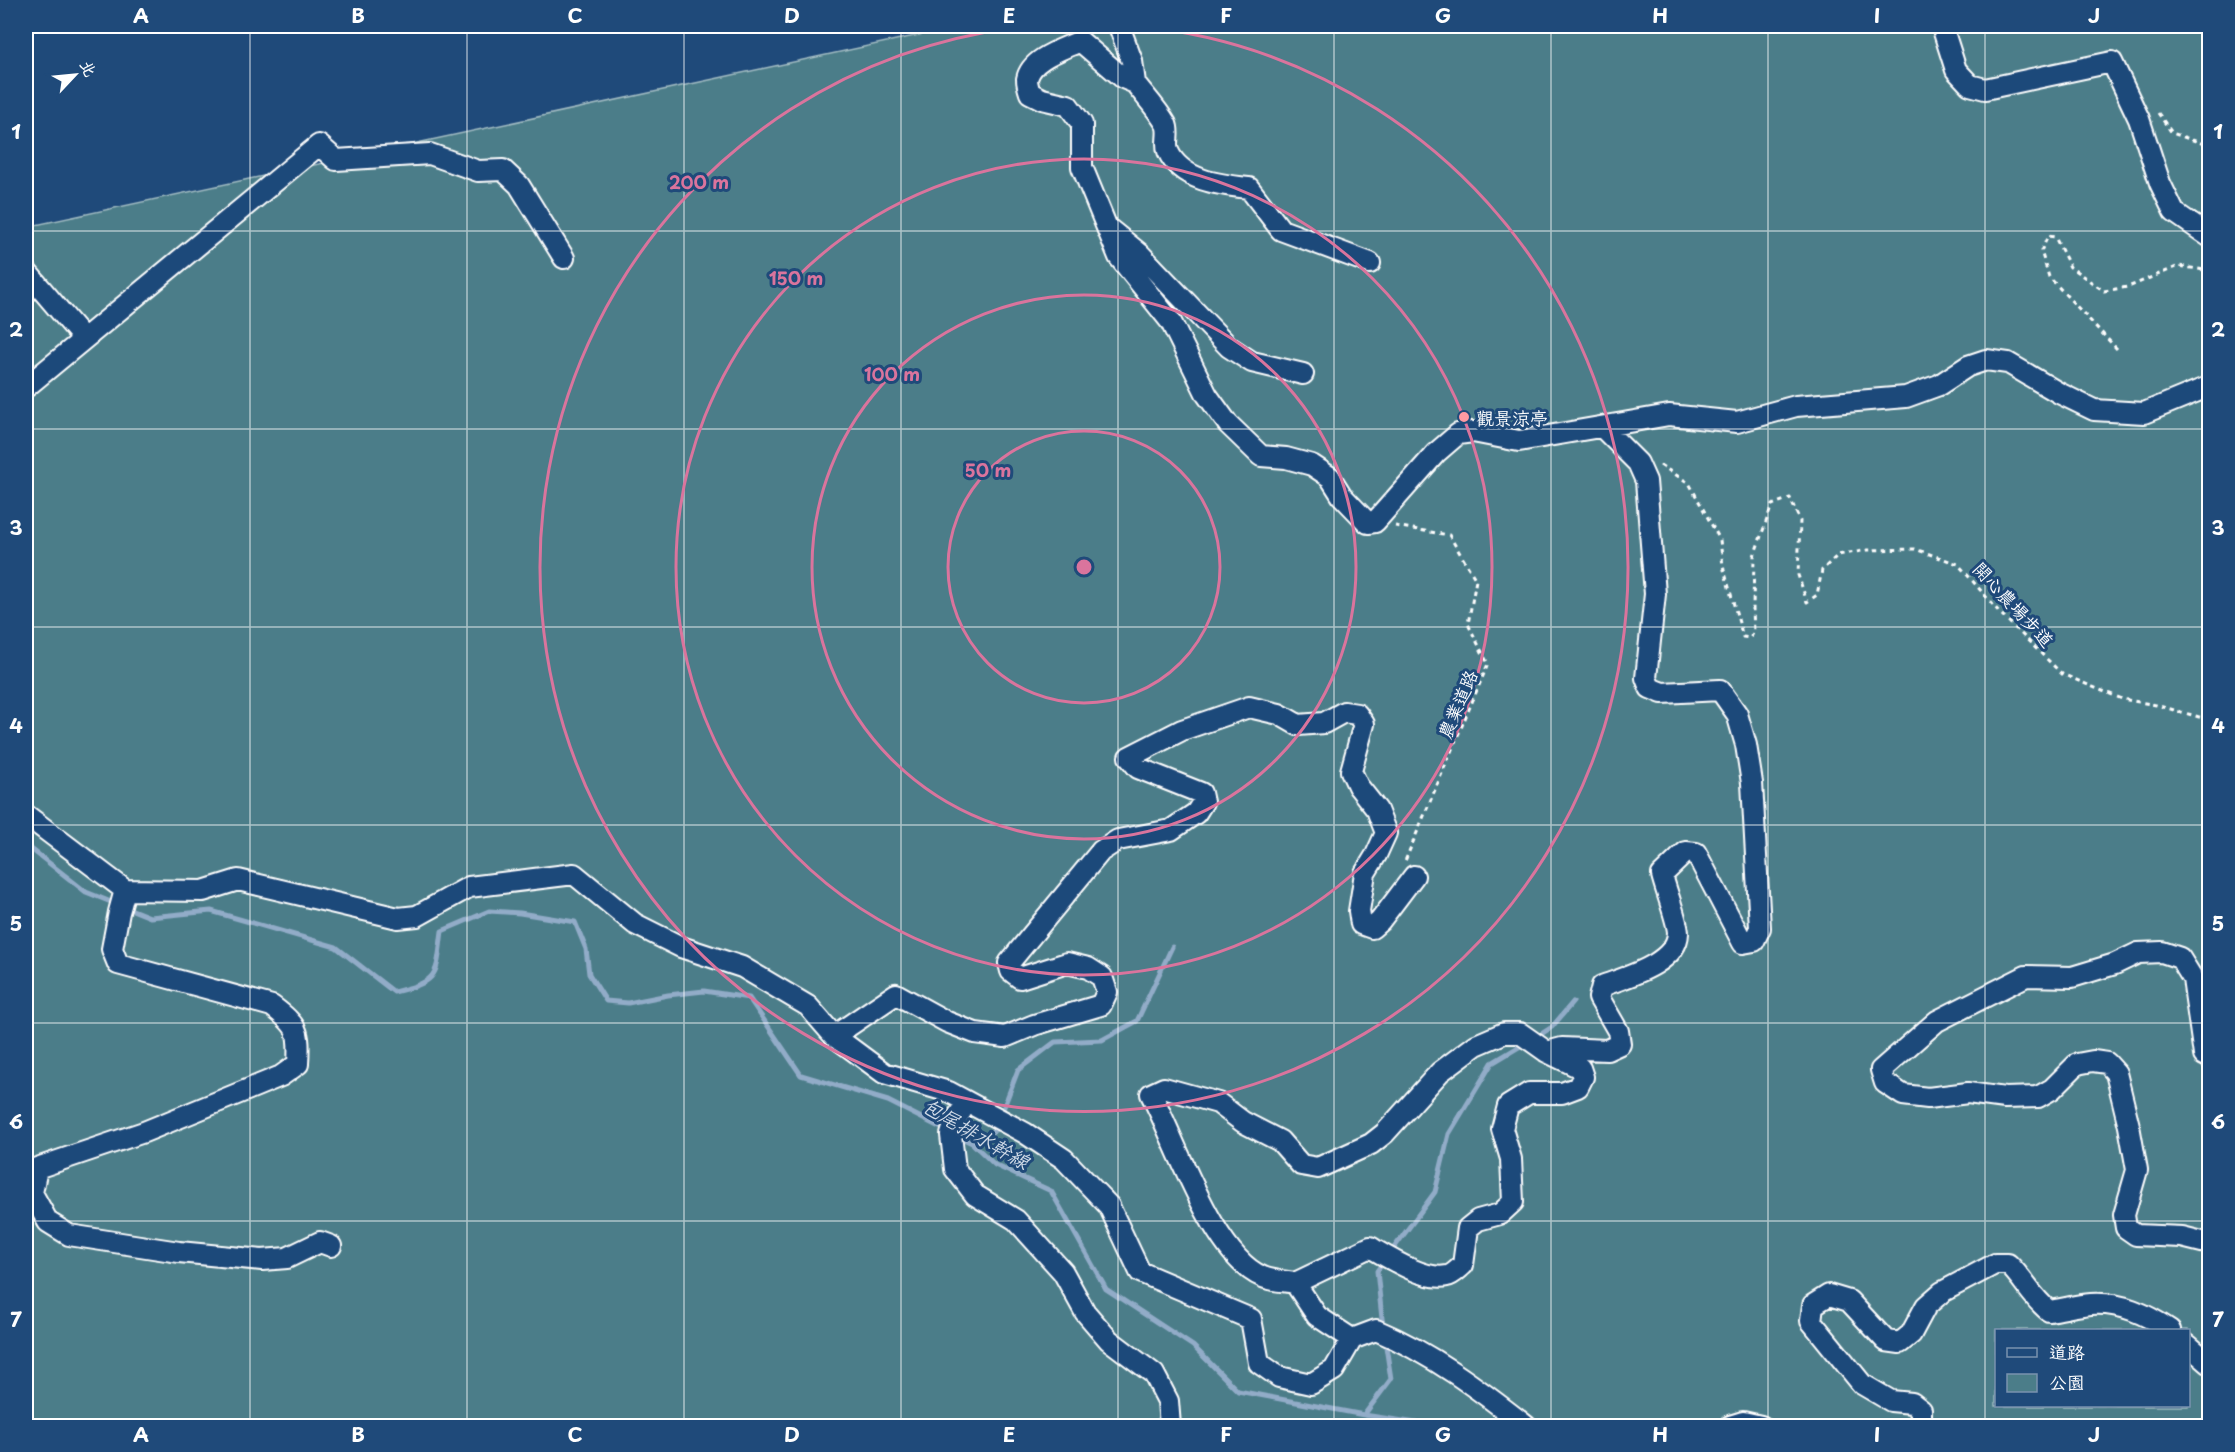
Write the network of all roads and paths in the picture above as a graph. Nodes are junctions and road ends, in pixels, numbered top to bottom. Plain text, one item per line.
1 (1119, 26) edge
2 (1942, 26) edge
3 (1135, 83) junction
4 (2152, 104) dead end
5 (2210, 146) edge
6 (1106, 227) junction
7 (2210, 237) edge
8 (564, 258) dead end
9 (1370, 263) dead end
10 (26, 271) edge
11 (2210, 271) edge
12 (83, 338) junction
13 (2117, 349) dead end
14 (1303, 374) dead end
15 (2210, 386) edge
16 (26, 387) edge
17 (1602, 427) junction
18 (1638, 463) junction
19 (1375, 522) junction
20 (2210, 720) edge
21 (26, 815) edge
22 (1408, 872) joint
23 (126, 890) junction
24 (834, 1036) junction
25 (1547, 1052) junction
26 (2210, 1058) edge
27 (967, 1102) junction
28 (2210, 1244) edge
29 (331, 1246) dead end
30 (1295, 1283) junction
31 (2168, 1329) edge
32 (1352, 1339) junction
33 (2190, 1347) edge
34 (2210, 1364) edge
35 (1170, 1426) edge
36 (1526, 1426) edge
37 (1730, 1426) edge
38 (1761, 1426) edge
39 (1916, 1426) edge

1 - 3 lane
2 - 7 lane
3 - 6 lane
3 - 9 lane
4 - 5 path
6 - 14 lane
6 - 19 lane
8 - 12 lane
10 - 12 lane
11 - 13 path
12 - 16 lane
15 - 17 lane
17 - 18 lane
17 - 19 lane
18 - 20 path, 開心農場步道
18 - 25 lane
19 - 22 path, 農業道路
21 - 23 lane
22 - 24 lane
23 - 24 lane
23 - 29 lane
24 - 27 lane
25 - 30 lane
25 - 30 lane
26 - 28 lane
27 - 32 lane
27 - 35 lane
30 - 32 lane
31 - 39 lane
32 - 36 lane
33 - 34 lane
37 - 38 lane

